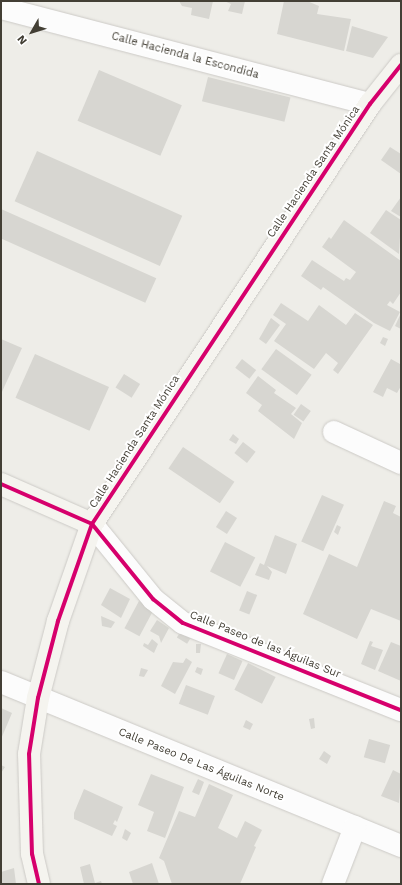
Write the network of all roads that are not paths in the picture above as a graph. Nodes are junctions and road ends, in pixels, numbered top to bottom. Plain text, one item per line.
1 (1, 8) edge
2 (401, 65) edge
3 (370, 104) junction
4 (334, 432) dead end
5 (401, 463) edge
6 (1, 484) edge
7 (92, 524) junction
8 (1, 682) edge
9 (38, 698) junction
10 (401, 710) edge
11 (354, 827) junction
12 (401, 846) edge
13 (39, 884) edge
14 (333, 884) edge

1 - 3 street, Calle Hacienda la Escondida
2 - 3 street, Calle Hacienda Santa Mónica
3 - 7 street, Calle Hacienda Santa Mónica
4 - 5 street
6 - 7 street, Calle Paseo de las Águilas Sur
7 - 9 street, Calle Hacienda Santa Mónica
7 - 10 street, Calle Paseo de las Águilas Sur
8 - 9 street, Calle Paseo De Las Águilas Norte
9 - 11 street, Calle Paseo De Las Águilas Norte
9 - 13 street, Calle Hacienda Santa Mónica
11 - 12 street, Calle Paseo De Las Águilas Norte
11 - 14 street

